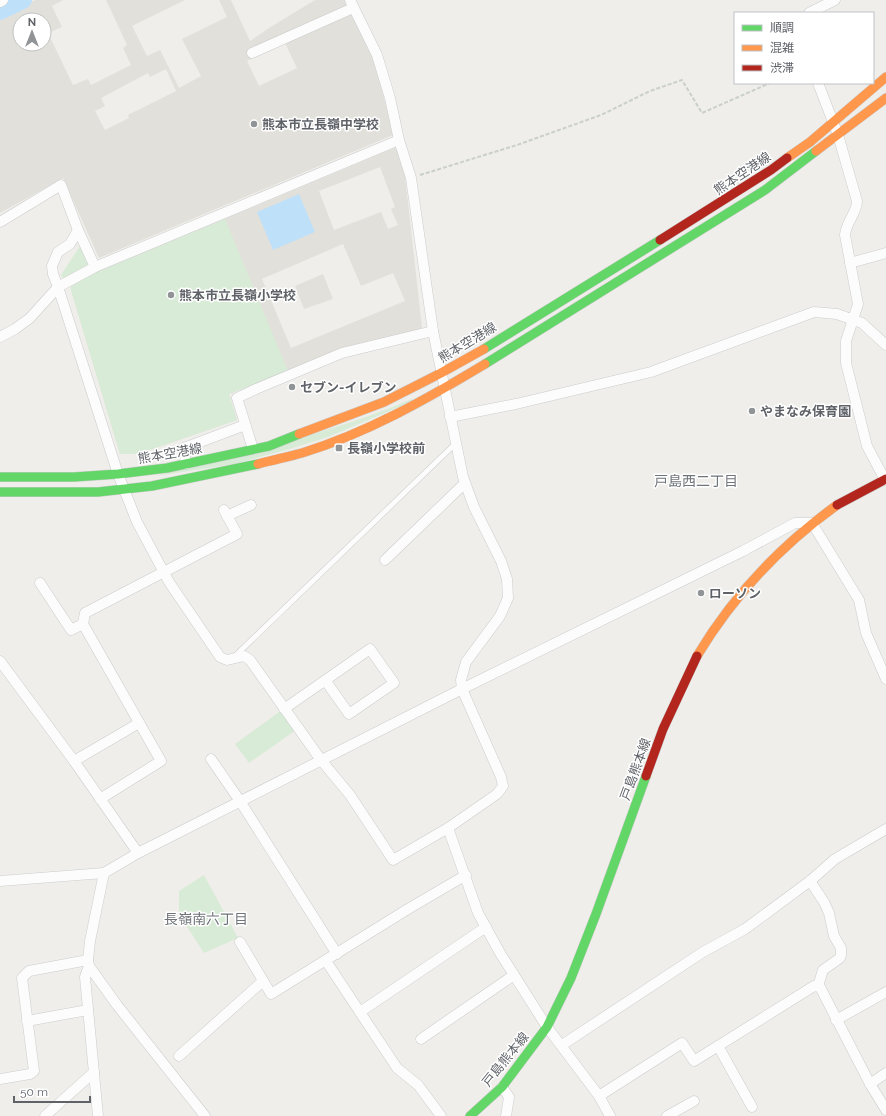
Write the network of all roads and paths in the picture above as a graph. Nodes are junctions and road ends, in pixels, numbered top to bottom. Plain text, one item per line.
1 (3, 0) edge
2 (834, 0) edge
3 (0, 2) edge
4 (352, 4) edge
5 (811, 12) edge
6 (252, 53) dead end
7 (886, 77) edge
8 (768, 84) edge
9 (818, 84) edge
10 (886, 98) edge
11 (834, 123) junction
12 (838, 135) junction
13 (399, 140) junction
14 (411, 178) junction
15 (0, 222) edge
16 (78, 230) junction
17 (886, 252) edge
18 (850, 263) junction
19 (95, 267) junction
20 (58, 287) junction
21 (854, 319) junction
22 (433, 331) junction
23 (0, 337) edge
24 (886, 345) edge
25 (441, 373) junction
26 (444, 388) junction
27 (450, 417) junction
28 (245, 424) junction
29 (456, 443) junction
30 (253, 449) junction
31 (186, 464) junction
32 (118, 474) junction
33 (0, 477) edge
34 (885, 479) edge
35 (466, 484) junction
36 (124, 490) junction
37 (0, 492) edge
38 (251, 505) dead end
39 (812, 523) junction
40 (385, 560) dead end
41 (163, 572) junction
42 (40, 583) dead end
43 (83, 624) junction
44 (232, 659) junction
45 (0, 661) edge
46 (886, 679) edge
47 (325, 680) junction
48 (462, 689) junction
49 (284, 709) junction
50 (139, 723) junction
51 (211, 759) dead end
52 (321, 760) junction
53 (74, 761) junction
54 (100, 799) junction
55 (240, 801) junction
56 (448, 828) junction
57 (886, 829) edge
58 (138, 853) junction
59 (104, 873) junction
60 (466, 875) junction
61 (0, 880) edge
62 (810, 881) junction
63 (486, 927) junction
64 (240, 942) dead end
65 (337, 954) junction
66 (326, 961) junction
67 (88, 963) junction
68 (514, 975) junction
69 (263, 981) junction
70 (818, 986) junction
71 (886, 992) edge
72 (88, 1010) junction
73 (360, 1012) junction
74 (836, 1020) junction
75 (27, 1021) junction
76 (547, 1027) junction
77 (421, 1039) dead end
78 (562, 1045) junction
79 (718, 1046) junction
80 (179, 1056) dead end
81 (94, 1072) junction
82 (886, 1073) edge
83 (0, 1079) edge
84 (870, 1084) junction
85 (502, 1087) junction
86 (598, 1096) junction
87 (694, 1101) dead end
88 (885, 1105) edge
89 (752, 1107) dead end
90 (45, 1116) edge
91 (98, 1116) edge
92 (205, 1116) edge
93 (441, 1116) edge
94 (470, 1116) edge
95 (506, 1116) edge
96 (610, 1116) edge
97 (667, 1116) edge

1 - 3 street
2 - 5 street
4 - 6 street
4 - 13 street
7 - 11 main road, 熊本空港線
8 - 14 path
9 - 11 street
10 - 12 main road, 熊本空港線
11 - 12 street
11 - 25 main road, 熊本空港線
12 - 18 street
12 - 26 main road, 熊本空港線
13 - 14 street
13 - 19 street
14 - 22 street
15 - 16 street
16 - 19 street
16 - 20 street
17 - 18 street
18 - 21 street
19 - 20 street
20 - 23 street
20 - 32 street
21 - 24 street
21 - 27 street
21 - 34 street
22 - 25 street
22 - 28 street
25 - 26 street
25 - 30 main road, 熊本空港線
26 - 27 street
26 - 36 main road, 熊本空港線
27 - 29 street
28 - 30 street
28 - 31 street
29 - 35 street
29 - 44 lane
30 - 31 main road, 熊本空港線
31 - 32 main road, 熊本空港線
32 - 33 main road, 熊本空港線
32 - 36 street
34 - 39 main road, 戸島熊本線
35 - 40 street
35 - 48 street
36 - 37 main road, 熊本空港線
36 - 41 street
38 - 41 street
39 - 46 street
39 - 48 street
39 - 76 main road, 戸島熊本線
41 - 43 street
41 - 44 street
42 - 43 street
43 - 50 street
44 - 49 street
45 - 53 street
47 - 47 street
47 - 49 street
48 - 52 street
48 - 56 street
49 - 52 street
50 - 53 street
50 - 54 street
51 - 55 street
52 - 55 street
52 - 56 street
53 - 54 street
54 - 58 street
55 - 58 street
55 - 65 street
56 - 60 street
57 - 62 street
58 - 59 street
59 - 61 street
59 - 67 street
60 - 63 street
60 - 65 street
62 - 70 street
62 - 78 street
63 - 68 street
63 - 73 street
64 - 69 street
65 - 66 street
66 - 69 street
66 - 73 street
67 - 72 street
67 - 75 street
67 - 92 street
68 - 76 street
68 - 77 street
69 - 80 street
70 - 74 street
70 - 79 street
71 - 74 street
72 - 75 street
72 - 81 street
73 - 93 street
74 - 84 street
75 - 83 street
76 - 78 street
76 - 85 main road, 戸島熊本線
78 - 86 street
79 - 86 street
79 - 89 street
81 - 90 street
81 - 91 street
82 - 84 street
84 - 88 street
85 - 94 main road, 戸島熊本線
85 - 95 street
86 - 96 street
87 - 97 street

